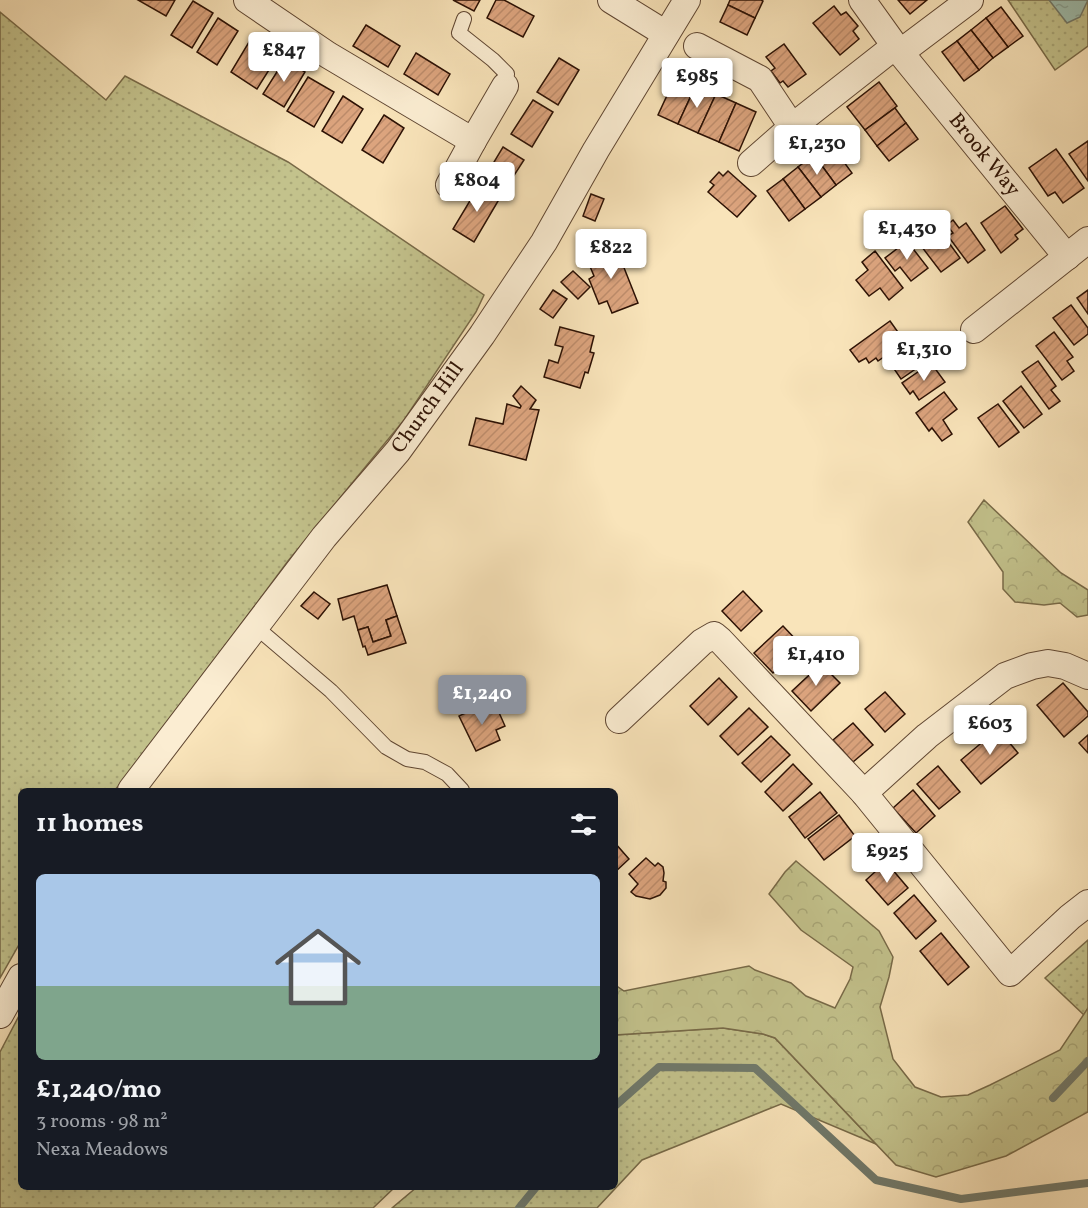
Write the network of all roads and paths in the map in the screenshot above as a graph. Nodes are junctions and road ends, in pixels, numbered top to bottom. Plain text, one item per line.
1 (247, 0) edge
2 (611, 0) edge
3 (687, 0) edge
4 (862, 0) edge
5 (970, 0) edge
6 (464, 19) dead end
7 (666, 34) junction
8 (697, 46) dead end
9 (898, 49) junction
10 (505, 86) joint
11 (792, 127) junction
12 (473, 141) junction
13 (751, 162) dead end
14 (449, 185) dead end
15 (1088, 240) edge
16 (1067, 257) junction
17 (974, 330) dead end
18 (256, 627) junction
19 (1088, 676) edge
20 (619, 720) dead end
21 (133, 788) edge
22 (460, 788) edge
23 (864, 793) junction
24 (1088, 903) edge
25 (18, 982) edge
26 (0, 1015) edge

1 - 12 street
2 - 7 street
3 - 7 street, Church Hill
4 - 9 street, Brook Way
5 - 9 street
6 - 10 lane
7 - 18 street, Church Hill
8 - 11 street
9 - 11 street
9 - 16 street, Brook Way
10 - 12 street
11 - 13 street
12 - 14 street
15 - 16 street
16 - 17 street
18 - 21 street, Church Hill
18 - 22 lane
19 - 23 street
20 - 23 street
23 - 24 street
25 - 26 street

